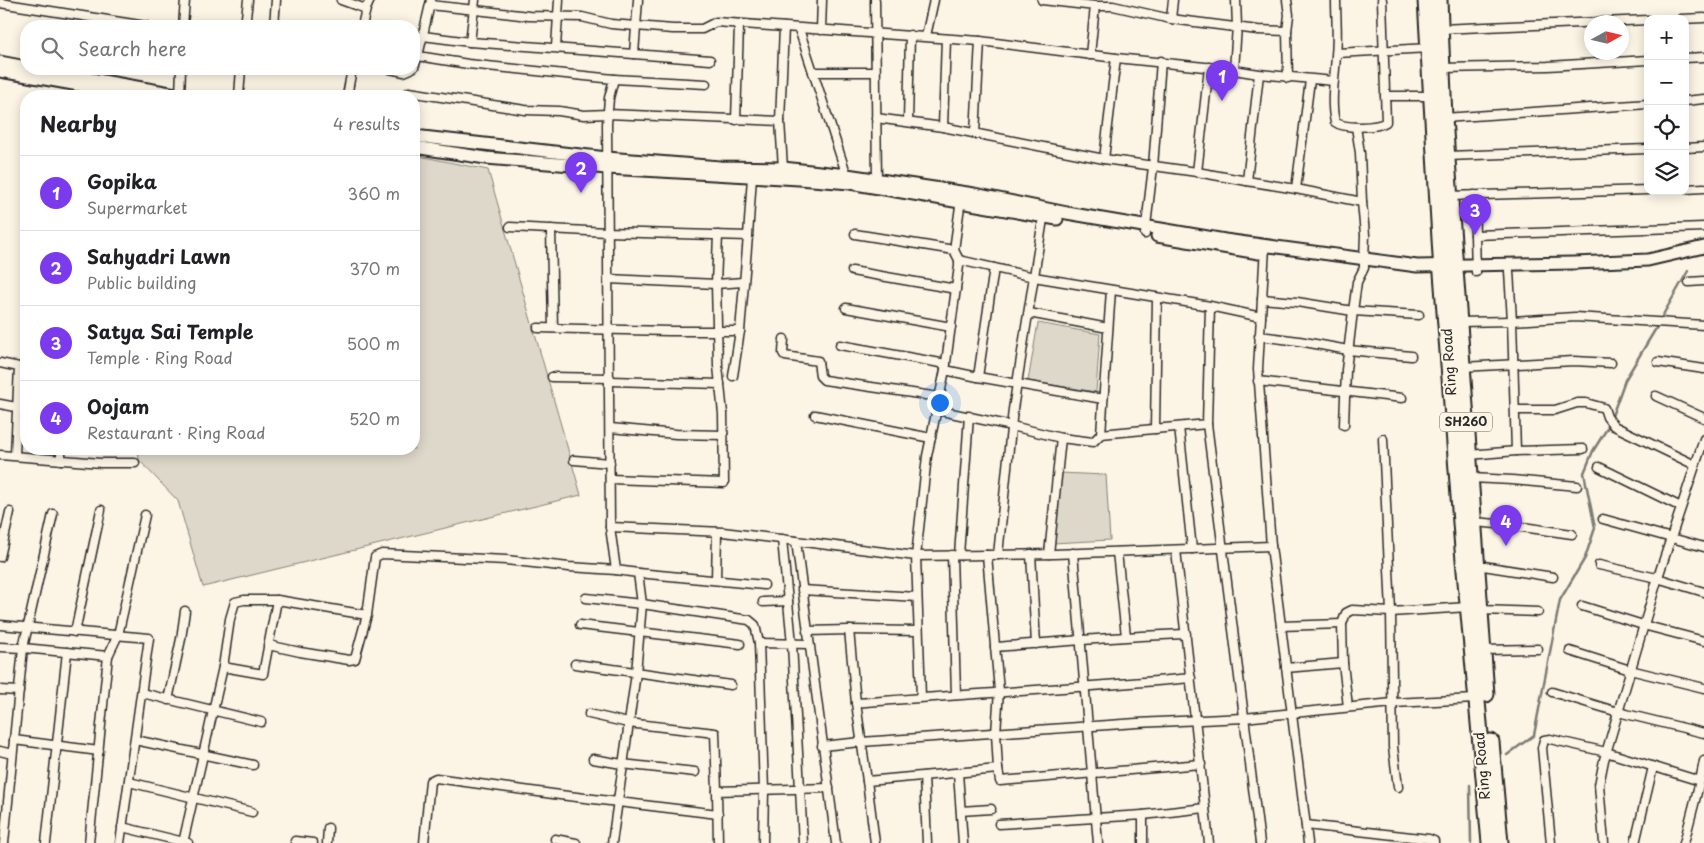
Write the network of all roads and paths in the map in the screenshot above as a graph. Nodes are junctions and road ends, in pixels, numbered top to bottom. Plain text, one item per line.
1 (185, 0) edge
2 (248, 0) edge
3 (276, 0) edge
4 (341, 0) edge
5 (370, 0) edge
6 (475, 0) edge
7 (559, 0) edge
8 (638, 0) edge
9 (822, 0) edge
10 (875, 0) edge
11 (934, 0) edge
12 (1042, 0) edge
13 (1173, 0) edge
14 (1236, 0) edge
15 (1287, 0) edge
16 (1336, 0) edge
17 (1382, 0) edge
18 (1426, 0) edge
19 (1439, 0) edge
20 (1062, 1) edge
21 (0, 3) edge
22 (431, 3) edge
23 (1113, 3) edge
24 (1095, 6) junction
25 (366, 9) junction
26 (474, 10) junction
27 (558, 17) junction
28 (1704, 18) edge
29 (1170, 19) junction
30 (1689, 19) edge
31 (108, 20) edge
32 (183, 20) edge
33 (246, 20) edge
34 (274, 20) edge
35 (363, 20) edge
36 (1644, 20) edge
37 (739, 25) junction
38 (635, 26) junction
39 (1237, 26) junction
40 (784, 27) junction
41 (799, 29) junction
42 (1440, 29) junction
43 (821, 30) junction
44 (1287, 31) junction
45 (874, 33) junction
46 (910, 35) junction
47 (423, 36) junction
48 (926, 36) junction
49 (946, 39) junction
50 (980, 41) junction
51 (470, 42) junction
52 (556, 47) junction
53 (420, 48) edge
54 (1429, 48) junction
55 (1384, 50) junction
56 (1337, 53) junction
57 (634, 54) junction
58 (1090, 55) junction
59 (420, 56) edge
60 (1704, 57) edge
61 (1116, 58) junction
62 (1689, 58) edge
63 (710, 60) dead end
64 (1644, 60) edge
65 (1161, 61) junction
66 (0, 62) edge
67 (20, 66) edge
68 (1209, 67) junction
69 (1442, 68) junction
70 (1234, 70) junction
71 (0, 71) edge
72 (813, 72) junction
73 (875, 72) junction
74 (1259, 74) junction
75 (68, 75) edge
76 (181, 75) edge
77 (241, 75) edge
78 (351, 75) edge
79 (1288, 78) junction
80 (614, 79) junction
81 (1310, 80) junction
82 (1334, 81) junction
83 (706, 84) dead end
84 (83, 90) edge
85 (149, 90) edge
86 (182, 90) edge
87 (239, 90) edge
88 (348, 90) edge
89 (420, 94) edge
90 (1385, 96) junction
91 (1432, 96) junction
92 (1704, 99) edge
93 (1689, 101) edge
94 (1644, 104) edge
95 (607, 114) junction
96 (876, 118) junction
97 (1444, 118) junction
98 (736, 120) junction
99 (780, 122) junction
100 (908, 122) junction
101 (943, 127) junction
102 (1356, 127) junction
103 (975, 134) junction
104 (420, 137) edge
105 (420, 147) edge
106 (1689, 148) edge
107 (1704, 148) edge
108 (1644, 149) edge
109 (1447, 156) junction
110 (1104, 159) junction
111 (607, 163) junction
112 (1153, 167) junction
113 (783, 168) junction
114 (1197, 172) junction
115 (752, 177) junction
116 (848, 179) junction
117 (1247, 181) junction
118 (877, 184) junction
119 (1296, 188) junction
120 (1704, 188) edge
121 (1689, 189) edge
122 (1644, 190) edge
123 (1474, 195) junction
124 (1449, 196) junction
125 (961, 197) junction
126 (1362, 202) junction
127 (1044, 212) junction
128 (510, 227) dead end
129 (1704, 227) edge
130 (551, 229) junction
131 (1145, 230) junction
132 (607, 232) junction
133 (855, 234) dead end
134 (718, 235) junction
135 (1475, 235) junction
136 (748, 236) junction
137 (1704, 247) edge
138 (954, 250) junction
139 (1265, 250) junction
140 (1704, 253) edge
141 (959, 260) junction
142 (1364, 264) junction
143 (994, 268) junction
144 (1476, 269) junction
145 (1441, 270) junction
146 (852, 271) dead end
147 (1509, 271) junction
148 (1034, 277) junction
149 (608, 279) junction
150 (743, 282) junction
151 (1689, 282) dead end
152 (1704, 282) edge
153 (716, 284) junction
154 (956, 289) junction
155 (1111, 290) junction
156 (1158, 298) junction
157 (1262, 299) junction
158 (1210, 306) junction
159 (846, 308) dead end
160 (1353, 311) junction
161 (1028, 313) junction
162 (1419, 315) dead end
163 (1261, 316) junction
164 (1512, 320) junction
165 (1459, 322) junction
166 (1704, 325) edge
167 (951, 326) junction
168 (538, 328) dead end
169 (553, 328) junction
170 (1108, 328) junction
171 (609, 329) junction
172 (718, 330) junction
173 (740, 331) junction
174 (1259, 336) junction
175 (784, 339) dead end
176 (840, 345) dead end
177 (1348, 350) junction
178 (1411, 356) dead end
179 (1658, 362) dead end
180 (1611, 363) dead end
181 (0, 364) edge
182 (1514, 364) junction
183 (945, 367) junction
184 (1462, 367) junction
185 (1704, 369) edge
186 (733, 376) dead end
187 (978, 376) junction
188 (552, 377) dead end
189 (610, 379) junction
190 (1258, 381) junction
191 (720, 384) junction
192 (1017, 384) junction
193 (1345, 390) junction
194 (1656, 396) dead end
195 (939, 397) junction
196 (1402, 398) dead end
197 (1104, 399) junction
198 (0, 404) edge
199 (16, 407) junction
200 (937, 410) junction
201 (1516, 410) junction
202 (816, 415) dead end
203 (969, 416) junction
204 (1704, 418) edge
205 (1207, 424) junction
206 (1344, 425) dead end
207 (1012, 426) junction
208 (1180, 427) junction
209 (610, 428) junction
210 (1155, 429) junction
211 (1101, 434) junction
212 (723, 435) junction
213 (931, 438) junction
214 (1061, 438) junction
215 (1704, 439) edge
216 (1383, 440) dead end
217 (1583, 449) dead end
218 (1516, 451) junction
219 (1469, 454) junction
220 (0, 455) edge
221 (61, 455) edge
222 (15, 456) junction
223 (61, 460) junction
224 (574, 460) dead end
225 (135, 463) dead end
226 (610, 463) junction
227 (1695, 465) junction
228 (1599, 467) dead end
229 (1470, 478) junction
230 (610, 479) junction
231 (1577, 486) dead end
232 (1681, 507) junction
233 (101, 510) dead end
234 (10, 512) dead end
235 (53, 514) dead end
236 (145, 514) dead end
237 (1603, 519) dead end
238 (1474, 522) junction
239 (610, 527) junction
240 (717, 532) junction
241 (1572, 534) dead end
242 (1671, 538) junction
243 (782, 539) junction
244 (796, 541) junction
245 (1271, 546) junction
246 (1704, 547) edge
247 (1222, 548) junction
248 (1192, 549) junction
249 (1176, 550) junction
250 (1118, 552) junction
251 (1073, 553) junction
252 (1032, 554) junction
253 (1048, 554) junction
254 (956, 555) junction
255 (987, 555) junction
256 (998, 555) junction
257 (916, 556) junction
258 (0, 557) edge
259 (1600, 565) dead end
260 (1477, 566) junction
261 (616, 570) junction
262 (638, 573) junction
263 (1553, 577) dead end
264 (1657, 578) junction
265 (716, 580) junction
266 (764, 585) dead end
267 (802, 590) junction
268 (1703, 590) edge
269 (917, 597) junction
270 (586, 598) dead end
271 (277, 600) junction
272 (763, 602) dead end
273 (788, 602) junction
274 (642, 604) junction
275 (1582, 606) dead end
276 (1474, 608) junction
277 (185, 611) dead end
278 (1392, 612) junction
279 (1538, 612) dead end
280 (367, 615) junction
281 (1342, 624) junction
282 (0, 625) edge
283 (580, 625) dead end
284 (1643, 625) junction
285 (1281, 626) junction
286 (28, 628) junction
287 (807, 630) junction
288 (849, 630) junction
289 (918, 631) junction
290 (75, 632) junction
291 (638, 632) junction
292 (1186, 634) junction
293 (118, 635) junction
294 (1126, 636) junction
295 (1080, 641) junction
296 (1704, 642) edge
297 (759, 643) junction
298 (740, 644) dead end
299 (792, 644) junction
300 (809, 644) junction
301 (1036, 644) junction
302 (268, 645) junction
303 (0, 647) edge
304 (996, 647) junction
305 (23, 648) junction
306 (1538, 649) dead end
307 (1483, 650) junction
308 (1570, 651) dead end
309 (67, 652) junction
310 (108, 656) junction
311 (575, 664) dead end
312 (1343, 664) junction
313 (223, 667) junction
314 (1286, 668) junction
315 (1630, 670) junction
316 (636, 673) junction
317 (1191, 678) junction
318 (1480, 683) junction
319 (731, 685) dead end
320 (1085, 687) junction
321 (1704, 688) edge
322 (0, 690) edge
323 (19, 691) junction
324 (1000, 691) junction
325 (1552, 692) dead end
326 (142, 693) junction
327 (956, 695) junction
328 (921, 697) junction
329 (1476, 698) junction
330 (168, 700) junction
331 (856, 702) junction
332 (1393, 703) junction
333 (1348, 707) junction
334 (213, 711) junction
335 (1618, 712) junction
336 (1292, 713) junction
337 (589, 714) dead end
338 (1244, 718) junction
339 (1196, 720) junction
340 (261, 722) dead end
341 (628, 722) junction
342 (1088, 727) junction
343 (996, 733) junction
344 (1704, 733) edge
345 (14, 740) junction
346 (135, 740) junction
347 (861, 742) junction
348 (57, 746) junction
349 (822, 746) junction
350 (0, 751) edge
351 (99, 751) junction
352 (1606, 752) junction
353 (12, 754) junction
354 (203, 755) junction
355 (593, 759) dead end
356 (1704, 761) edge
357 (622, 764) junction
358 (1201, 764) junction
359 (253, 765) dead end
360 (1653, 766) junction
361 (998, 769) junction
362 (695, 772) dead end
363 (958, 773) junction
364 (1092, 774) junction
365 (924, 776) junction
366 (867, 781) junction
367 (1700, 781) junction
368 (129, 782) junction
369 (1398, 787) dead end
370 (829, 788) junction
371 (801, 789) junction
372 (764, 790) junction
373 (717, 791) junction
374 (4, 795) edge
375 (194, 798) junction
376 (617, 802) junction
377 (1694, 803) junction
378 (1704, 804) edge
379 (1205, 808) junction
380 (991, 809) dead end
381 (961, 811) junction
382 (252, 812) dead end
383 (718, 814) junction
384 (1142, 815) junction
385 (1096, 818) junction
386 (998, 824) dead end
387 (1306, 825) junction
388 (122, 827) junction
389 (328, 828) dead end
390 (555, 839) dead end
391 (295, 841) dead end
392 (1, 843) edge
393 (46, 843) edge
394 (89, 843) edge
395 (120, 843) edge
396 (185, 843) edge
397 (314, 843) edge
398 (327, 843) edge
399 (424, 843) edge
400 (576, 843) edge
401 (612, 843) edge
402 (718, 843) edge
403 (763, 843) edge
404 (803, 843) edge
405 (836, 843) edge
406 (875, 843) edge
407 (927, 843) edge
408 (962, 843) edge
409 (1098, 843) edge
410 (1143, 843) edge
411 (1209, 843) edge
412 (1260, 843) edge
413 (1308, 843) edge
414 (1434, 843) edge
415 (1490, 843) edge
416 (1500, 843) edge
417 (1551, 843) edge
418 (1604, 843) edge
419 (1635, 843) edge
420 (1684, 843) edge

1 - 32 street
2 - 33 street
3 - 34 street
4 - 25 street
5 - 25 street
6 - 26 street
7 - 27 street
8 - 38 street
9 - 43 street
10 - 45 street
11 - 48 street
12 - 20 street
13 - 29 street
14 - 39 street
15 - 44 street
16 - 56 street
17 - 55 street
18 - 54 highway, Ring Road / SH260
19 - 42 highway, Ring Road / SH260
20 - 24 street
21 - 31 street
22 - 26 street
22 - 47 street
23 - 24 street
23 - 29 street
24 - 58 street
25 - 35 street
26 - 27 street
26 - 51 street
27 - 38 street
27 - 52 street
28 - 30 street
29 - 39 street
36 - 42 street
37 - 38 street
37 - 40 street
37 - 98 street
38 - 57 street
39 - 44 street
39 - 70 street
40 - 41 street
40 - 99 street
41 - 43 street
41 - 72 street
42 - 69 highway, Ring Road / SH260
43 - 45 street
44 - 79 street
45 - 46 street
45 - 73 street
46 - 48 street
46 - 100 street
47 - 51 street
47 - 53 street
48 - 49 street
49 - 50 street
49 - 101 street
50 - 58 street
50 - 103 street
51 - 52 street
52 - 57 street
54 - 55 street
54 - 91 highway, Ring Road / SH260
55 - 56 street
55 - 90 street
56 - 82 street
57 - 63 street
58 - 61 street
59 - 80 street
60 - 62 street
61 - 65 street
61 - 110 street
64 - 69 street
65 - 68 street
65 - 112 street
66 - 67 street
68 - 70 street
68 - 114 street
69 - 97 highway, Ring Road / SH260
70 - 74 street
71 - 84 street
72 - 73 street
72 - 116 street
73 - 96 street
74 - 79 street
74 - 117 street
75 - 85 street
76 - 86 street
77 - 87 street
78 - 88 street
79 - 81 street
80 - 83 street
80 - 95 street
81 - 82 street
81 - 119 street
82 - 102 street
89 - 95 street
90 - 91 street
90 - 102 street
91 - 145 highway, Ring Road / SH260
92 - 93 street
94 - 97 street
95 - 98 street
95 - 111 street
96 - 100 street
96 - 118 street
97 - 109 highway, Ring Road / SH260
98 - 99 street
99 - 113 street
100 - 101 street
101 - 103 street
102 - 126 street
103 - 110 street
104 - 111 street
105 - 111 street
106 - 107 street
108 - 109 street
109 - 124 highway, Ring Road / SH260
110 - 112 street
111 - 113 street
111 - 115 street
111 - 132 street
112 - 114 street
112 - 131 street
113 - 116 street
114 - 117 street
115 - 116 street
115 - 136 street
116 - 118 street
117 - 119 street
118 - 125 street
119 - 126 street
120 - 121 street
122 - 123 street
123 - 124 street
123 - 135 street
124 - 145 highway, Ring Road / SH260
125 - 127 street
125 - 138 street
126 - 142 street
127 - 131 street
127 - 148 street
128 - 130 street
129 - 135 street
130 - 132 street
130 - 169 street
131 - 139 street
132 - 134 street
132 - 149 street
133 - 138 street
134 - 136 street
134 - 153 street
135 - 144 street
136 - 150 street
137 - 144 street
138 - 141 street
139 - 142 street
139 - 157 street
140 - 147 street
141 - 143 street
141 - 154 street
142 - 145 street
142 - 160 street
143 - 148 street
143 - 187 street
144 - 145 street
144 - 147 street
145 - 165 highway, Ring Road / SH260
145 - 276 highway, Ring Road / SH260
146 - 154 street
147 - 164 street
148 - 155 street
148 - 161 street
149 - 153 street
149 - 171 street
150 - 153 street
150 - 173 street
151 - 152 street
153 - 172 street
154 - 167 street
155 - 156 street
155 - 170 street
156 - 158 street
156 - 210 street
157 - 160 street
157 - 163 street
158 - 163 street
158 - 205 street
159 - 167 street
160 - 162 street
160 - 177 street
161 - 170 street
161 - 192 street
163 - 174 street
164 - 165 street
164 - 166 street
164 - 182 street
165 - 184 highway, Ring Road / SH260
167 - 183 street
168 - 169 street
169 - 171 street
170 - 197 street
171 - 172 street
171 - 189 street
172 - 173 street
172 - 191 street
173 - 186 street
174 - 177 street
174 - 190 street
175 - 195 street
176 - 183 street
177 - 178 street
177 - 193 street
179 - 185 street
180 - 182 street
181 - 199 street
182 - 184 street
182 - 201 street
183 - 187 street
183 - 195 street
184 - 219 highway, Ring Road / SH260
187 - 192 street
188 - 189 street
189 - 191 street
189 - 209 street
190 - 193 street
190 - 245 street
191 - 212 street
192 - 197 street
192 - 207 street
193 - 196 street
193 - 206 street
194 - 204 street
195 - 200 street
197 - 211 street
198 - 199 street
199 - 222 street
200 - 203 street
200 - 213 street
201 - 218 street
201 - 227 street
202 - 213 street
203 - 207 street
203 - 254 street
205 - 208 street
205 - 247 street
207 - 214 street
207 - 256 street
208 - 210 street
208 - 248 street
209 - 212 street
209 - 226 street
210 - 211 street
211 - 214 street
212 - 230 street
213 - 257 street
214 - 253 street
215 - 227 street
216 - 278 street
217 - 218 street
218 - 219 street
219 - 229 highway, Ring Road / SH260
220 - 222 street
221 - 223 street
222 - 223 street
223 - 225 street
224 - 226 street
226 - 230 street
227 - 232 street
228 - 232 street
229 - 231 street
229 - 238 highway, Ring Road / SH260
230 - 239 street
232 - 242 street
233 - 290 street
234 - 258 street
235 - 286 street
236 - 293 street
237 - 242 street
238 - 241 street
238 - 260 highway, Ring Road / SH260
239 - 240 street
239 - 261 street
240 - 243 street
240 - 265 street
242 - 246 street
242 - 264 street
243 - 244 street
243 - 273 street
244 - 257 street
244 - 267 street
245 - 247 street
245 - 285 street
247 - 248 street
247 - 338 street
248 - 249 street
249 - 250 street
249 - 292 street
250 - 251 street
250 - 294 street
251 - 253 street
251 - 295 street
252 - 253 street
252 - 256 street
252 - 301 street
254 - 255 street
254 - 257 street
254 - 327 street
255 - 256 street
255 - 304 street
257 - 269 street
259 - 264 street
260 - 263 street
260 - 276 highway, Ring Road / SH260
261 - 262 street
261 - 280 street
262 - 265 street
262 - 274 street
264 - 268 street
264 - 284 street
265 - 266 street
267 - 269 street
267 - 287 street
269 - 289 street
270 - 274 street
271 - 280 street
271 - 302 street
271 - 313 street
272 - 273 street
273 - 299 street
274 - 291 street
274 - 297 street
275 - 284 street
276 - 278 street
276 - 279 street
276 - 307 highway, Ring Road / SH260
276 - 318 highway, Ring Road / SH260
277 - 330 street
278 - 281 street
278 - 332 street
280 - 302 street
281 - 285 street
281 - 312 street
282 - 286 street
283 - 291 street
284 - 296 street
284 - 315 street
285 - 314 street
286 - 290 street
286 - 305 street
287 - 288 street
287 - 300 street
288 - 289 street
288 - 331 street
289 - 328 street
290 - 293 street
291 - 298 street
291 - 316 street
292 - 294 street
292 - 317 street
293 - 310 street
293 - 326 street
294 - 295 street
295 - 301 street
295 - 320 street
297 - 299 street
297 - 372 street
299 - 300 street
299 - 371 street
300 - 349 street
301 - 304 street
302 - 313 street
303 - 305 street
304 - 324 street
305 - 309 street
305 - 323 street
306 - 307 street
307 - 318 highway, Ring Road / SH260
308 - 315 street
309 - 310 street
309 - 348 street
310 - 351 street
311 - 316 street
312 - 314 street
312 - 333 street
313 - 334 street
314 - 336 street
315 - 321 street
315 - 335 street
316 - 319 street
316 - 341 street
317 - 320 street
317 - 339 street
318 - 329 highway, Ring Road / SH260
318 - 416 highway, Ring Road / SH260
320 - 324 street
320 - 342 street
322 - 323 street
323 - 345 street
324 - 327 street
324 - 343 street
325 - 335 street
326 - 330 street
326 - 346 street
327 - 328 street
328 - 331 street
329 - 332 street
329 - 415 highway, Ring Road / SH260
330 - 334 street
331 - 347 street
332 - 333 street
332 - 369 street
333 - 336 street
334 - 340 street
334 - 354 street
335 - 344 street
335 - 352 street
336 - 338 street
336 - 387 street
337 - 341 street
338 - 339 street
338 - 412 street
339 - 342 street
339 - 358 street
341 - 357 street
341 - 373 street
342 - 343 street
342 - 364 street
343 - 347 street
343 - 361 street
345 - 348 street
345 - 353 street
346 - 354 street
346 - 368 street
347 - 349 street
347 - 366 street
348 - 351 street
348 - 393 street
349 - 370 street
350 - 353 street
351 - 394 street
352 - 360 street
352 - 417 street
352 - 418 street
353 - 374 street
354 - 359 street
354 - 375 street
355 - 357 street
356 - 367 street
357 - 362 street
357 - 376 street
358 - 364 street
358 - 379 street
360 - 367 street
360 - 419 street
361 - 363 street
361 - 364 street
363 - 365 street
363 - 381 street
364 - 385 street
365 - 366 street
365 - 407 street
366 - 406 street
367 - 377 street
368 - 375 street
368 - 388 street
370 - 371 street
370 - 405 street
371 - 372 street
371 - 404 street
372 - 373 street
372 - 403 street
373 - 383 street
374 - 392 street
375 - 382 street
375 - 396 street
376 - 383 street
376 - 399 street
376 - 401 street
377 - 378 street
377 - 420 street
379 - 384 street
379 - 411 street
380 - 381 street
381 - 408 street
383 - 402 street
384 - 385 street
384 - 410 street
385 - 386 street
385 - 409 street
387 - 413 street
387 - 414 street
388 - 395 street
388 - 396 street
389 - 398 street
390 - 400 street
391 - 397 street

